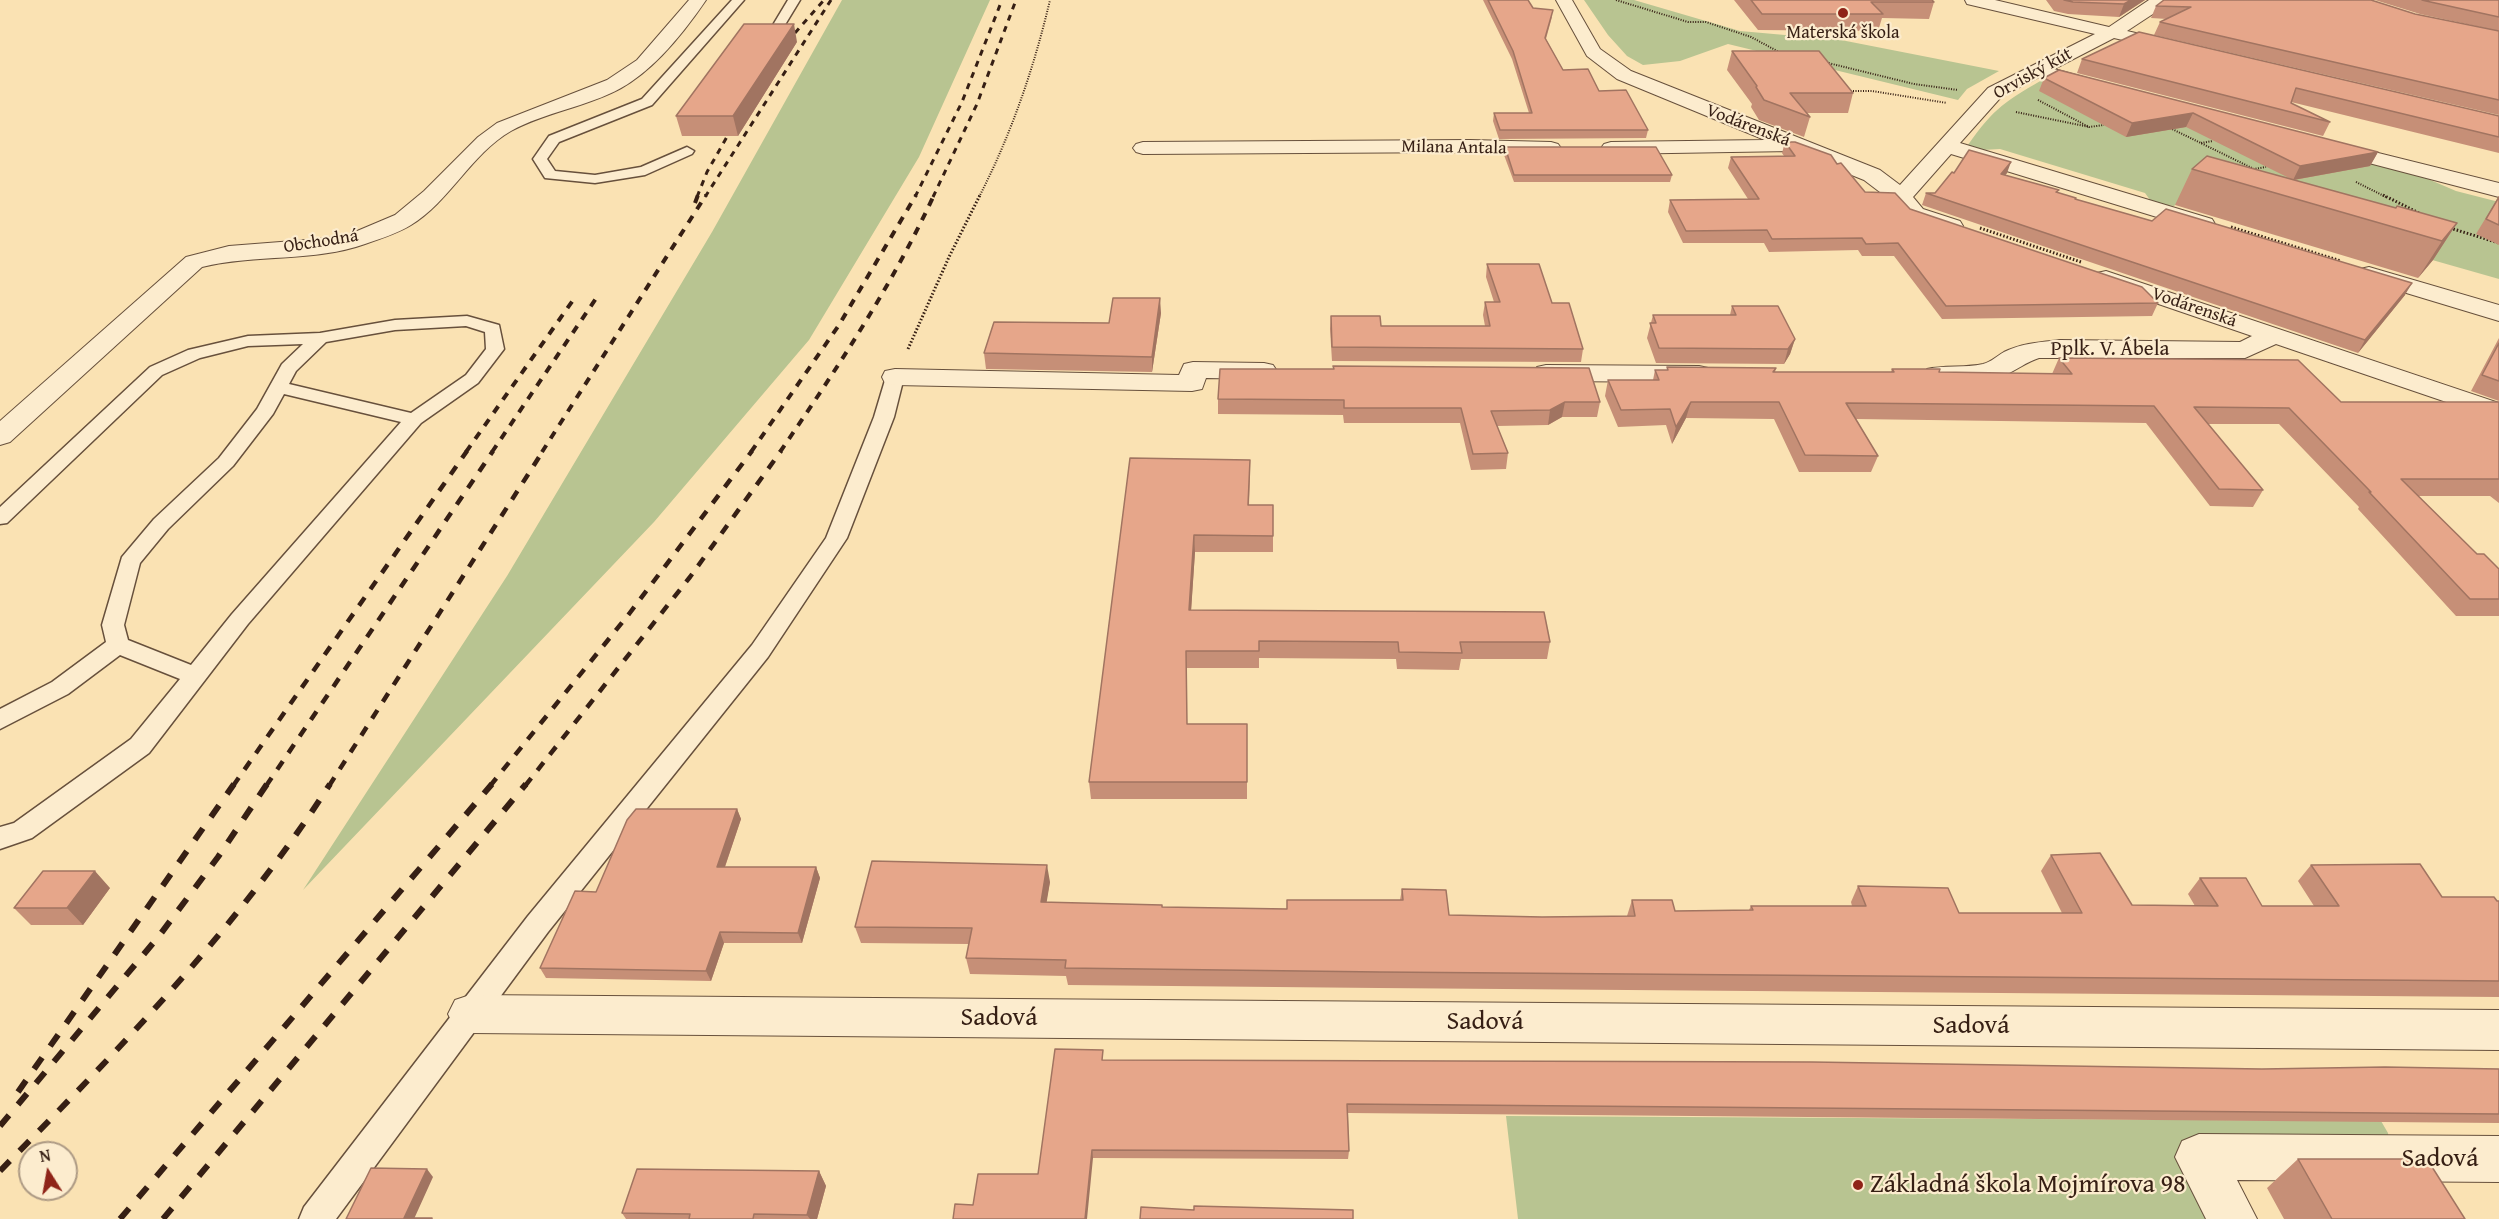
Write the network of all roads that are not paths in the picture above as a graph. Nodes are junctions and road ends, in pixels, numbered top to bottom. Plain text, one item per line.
1 (698, 0) edge
2 (738, 0) edge
3 (794, 0) edge
4 (1564, 0) edge
5 (1973, 0) edge
6 (2157, 0) edge
7 (776, 30) edge
8 (2111, 33) junction
9 (2187, 51) edge
10 (2035, 70) junction
11 (2108, 89) edge
12 (2310, 142) edge
13 (1802, 146) junction
14 (1948, 146) junction
15 (1143, 148) dead end
16 (1571, 148) edge
17 (1595, 148) edge
18 (687, 151) dead end
19 (2499, 190) edge
20 (1901, 197) junction
21 (2228, 229) edge
22 (1976, 234) edge
23 (2351, 266) edge
24 (2086, 272) edge
25 (2499, 313) edge
26 (2274, 335) junction
27 (320, 338) junction
28 (1288, 371) edge
29 (1526, 373) edge
30 (1725, 374) edge
31 (1911, 375) edge
32 (895, 377) joint
33 (279, 387) junction
34 (2499, 412) edge
35 (414, 418) junction
36 (0, 436) edge
37 (0, 518) edge
38 (118, 645) junction
39 (195, 676) junction
40 (0, 720) edge
41 (0, 838) edge
42 (470, 1014) junction
43 (2499, 1030) edge
44 (2499, 1159) edge
45 (316, 1219) edge
46 (2232, 1219) edge

1 - 36 street, Obchodná
2 - 18 lane
3 - 7 lane
4 - 13 street, Vodárenská
5 - 8 street
6 - 8 street, Orviský kút
8 - 9 street
8 - 10 street, Orviský kút
10 - 11 street
10 - 14 street, Orviský kút
12 - 19 street
13 - 17 street
13 - 20 street, Vodárenská
14 - 20 street, Orviský kút
14 - 21 street
15 - 16 street, Milana Antala
20 - 22 street, Vodárenská
23 - 25 street
24 - 26 street, Vodárenská
26 - 31 street, Pplk. V. Ábela
26 - 34 street, Vodárenská
27 - 33 lane
27 - 35 lane
27 - 37 lane
28 - 32 street
29 - 30 street
32 - 42 lane
33 - 35 lane
33 - 38 lane
35 - 39 lane
38 - 39 lane
38 - 40 lane
39 - 41 lane
42 - 43 street, Sadová
42 - 45 lane
44 - 46 street, Sadová

